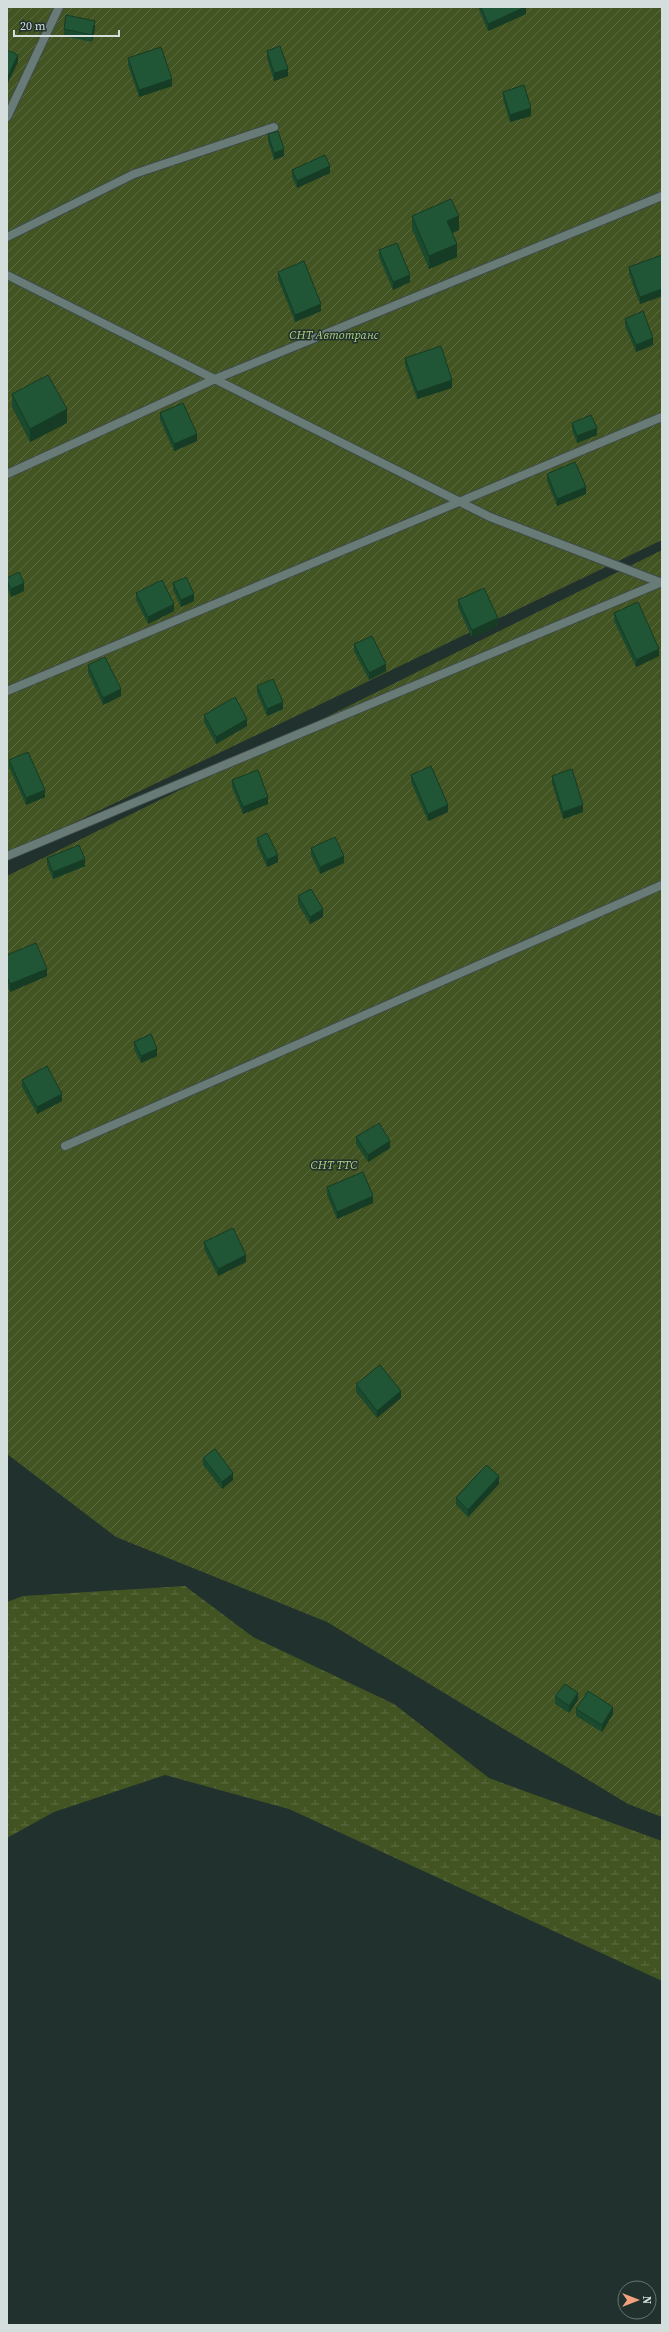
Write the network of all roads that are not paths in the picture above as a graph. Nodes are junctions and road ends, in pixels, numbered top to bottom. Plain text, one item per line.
1 (59, 7) edge
2 (7, 117) edge
3 (274, 127) dead end
4 (662, 196) edge
5 (7, 237) edge
6 (7, 275) edge
7 (215, 379) junction
8 (662, 417) edge
9 (7, 474) edge
10 (460, 501) junction
11 (662, 583) edge
12 (7, 691) edge
13 (7, 856) edge
14 (662, 885) edge
15 (65, 1146) dead end

1 - 2 lane
3 - 5 lane
4 - 7 lane
6 - 7 lane
7 - 9 lane
7 - 10 lane
8 - 10 lane
10 - 11 lane
10 - 12 lane
11 - 13 lane
14 - 15 lane

